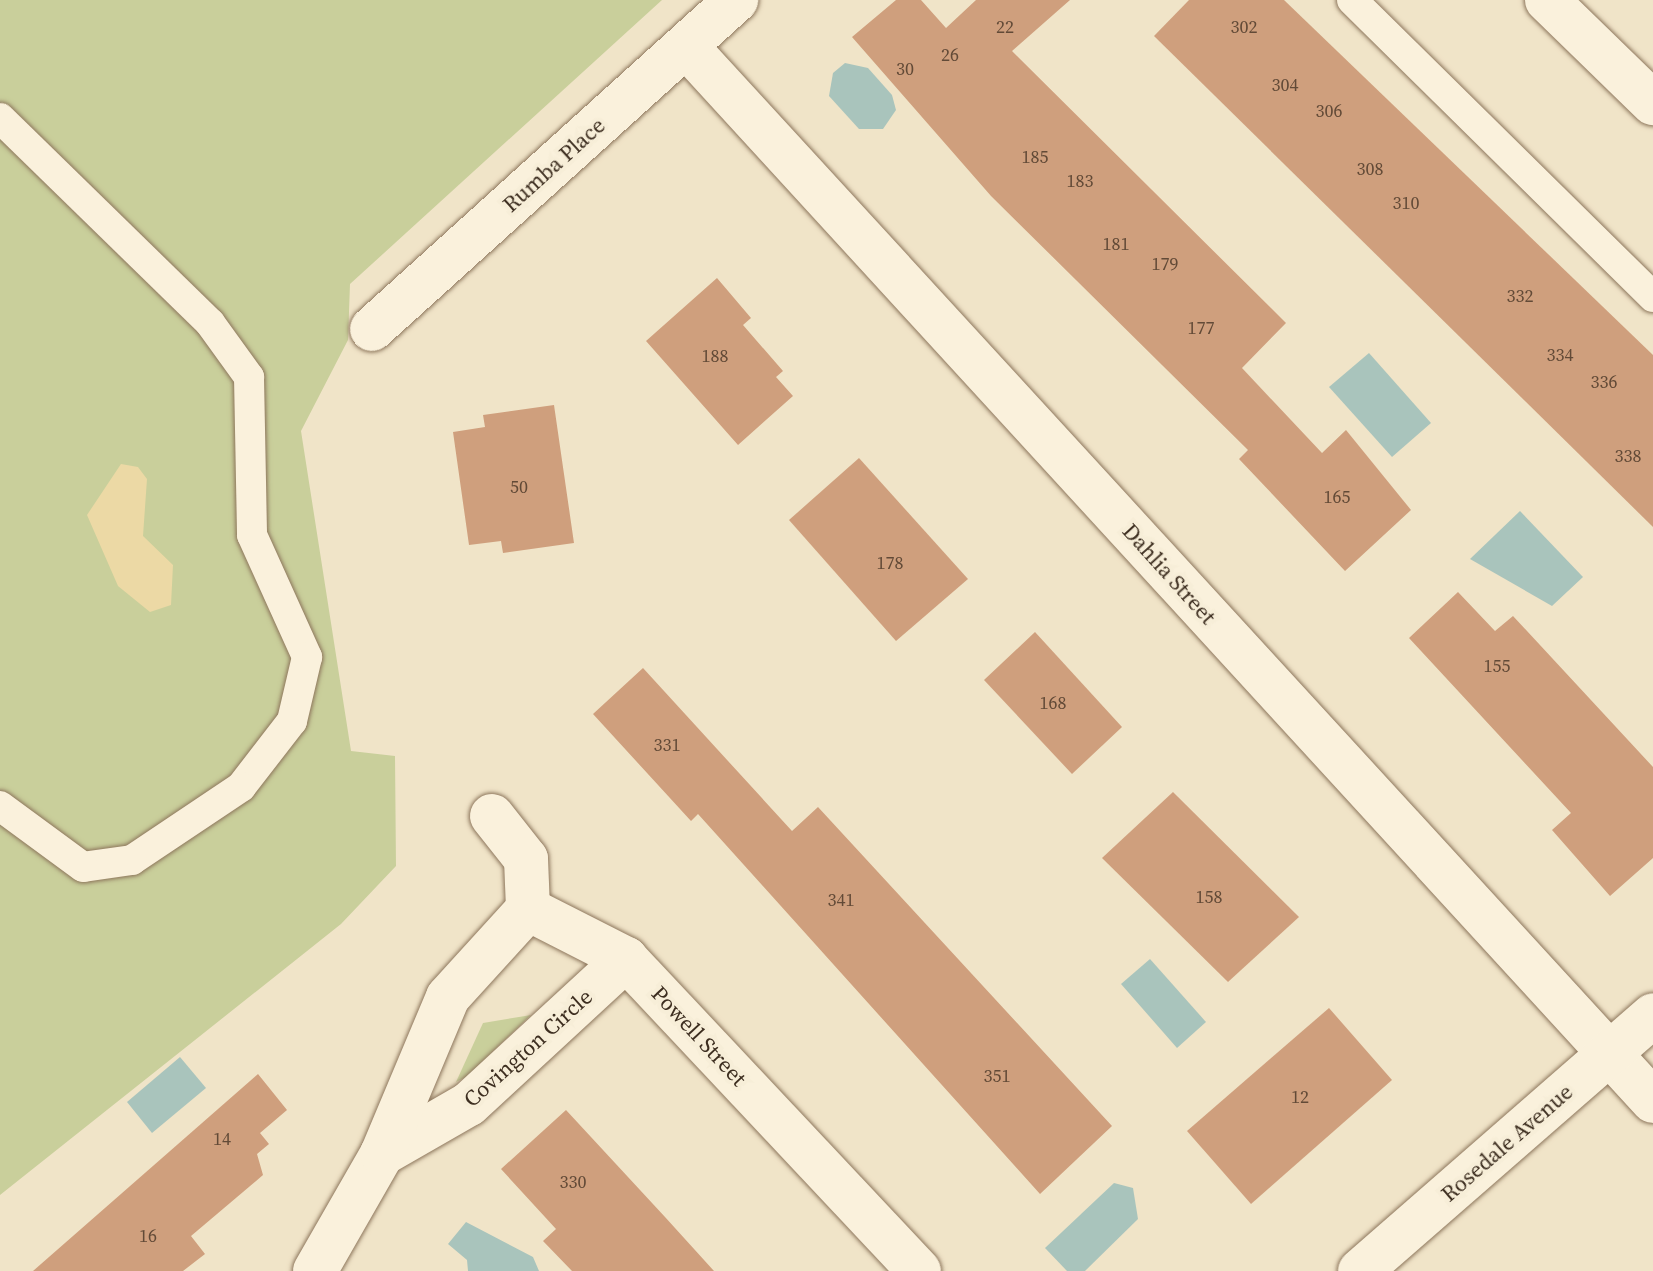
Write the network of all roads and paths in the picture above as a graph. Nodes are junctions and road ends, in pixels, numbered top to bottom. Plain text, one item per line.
1 (736, 0) edge
2 (1352, 0) edge
3 (1547, 0) edge
4 (686, 46) junction
5 (1653, 103) edge
6 (0, 118) edge
7 (1653, 297) edge
8 (372, 329) dead end
9 (0, 806) edge
10 (492, 816) dead end
11 (528, 909) junction
12 (626, 959) junction
13 (1653, 1015) edge
14 (1609, 1054) junction
15 (1653, 1101) edge
16 (382, 1154) junction
17 (315, 1271) edge
18 (919, 1271) edge
19 (1360, 1271) edge

1 - 4 street, Rumba Place
2 - 7 lane
3 - 5 street
4 - 8 street, Rumba Place
4 - 14 street, Dahlia Street
6 - 9 lane
10 - 11 street
11 - 12 street, Powell Street
11 - 16 street
12 - 16 street, Covington Circle
12 - 18 street, Powell Street
13 - 14 street, Rosedale Avenue
14 - 15 street, Dahlia Street
14 - 19 street, Rosedale Avenue
16 - 17 street

